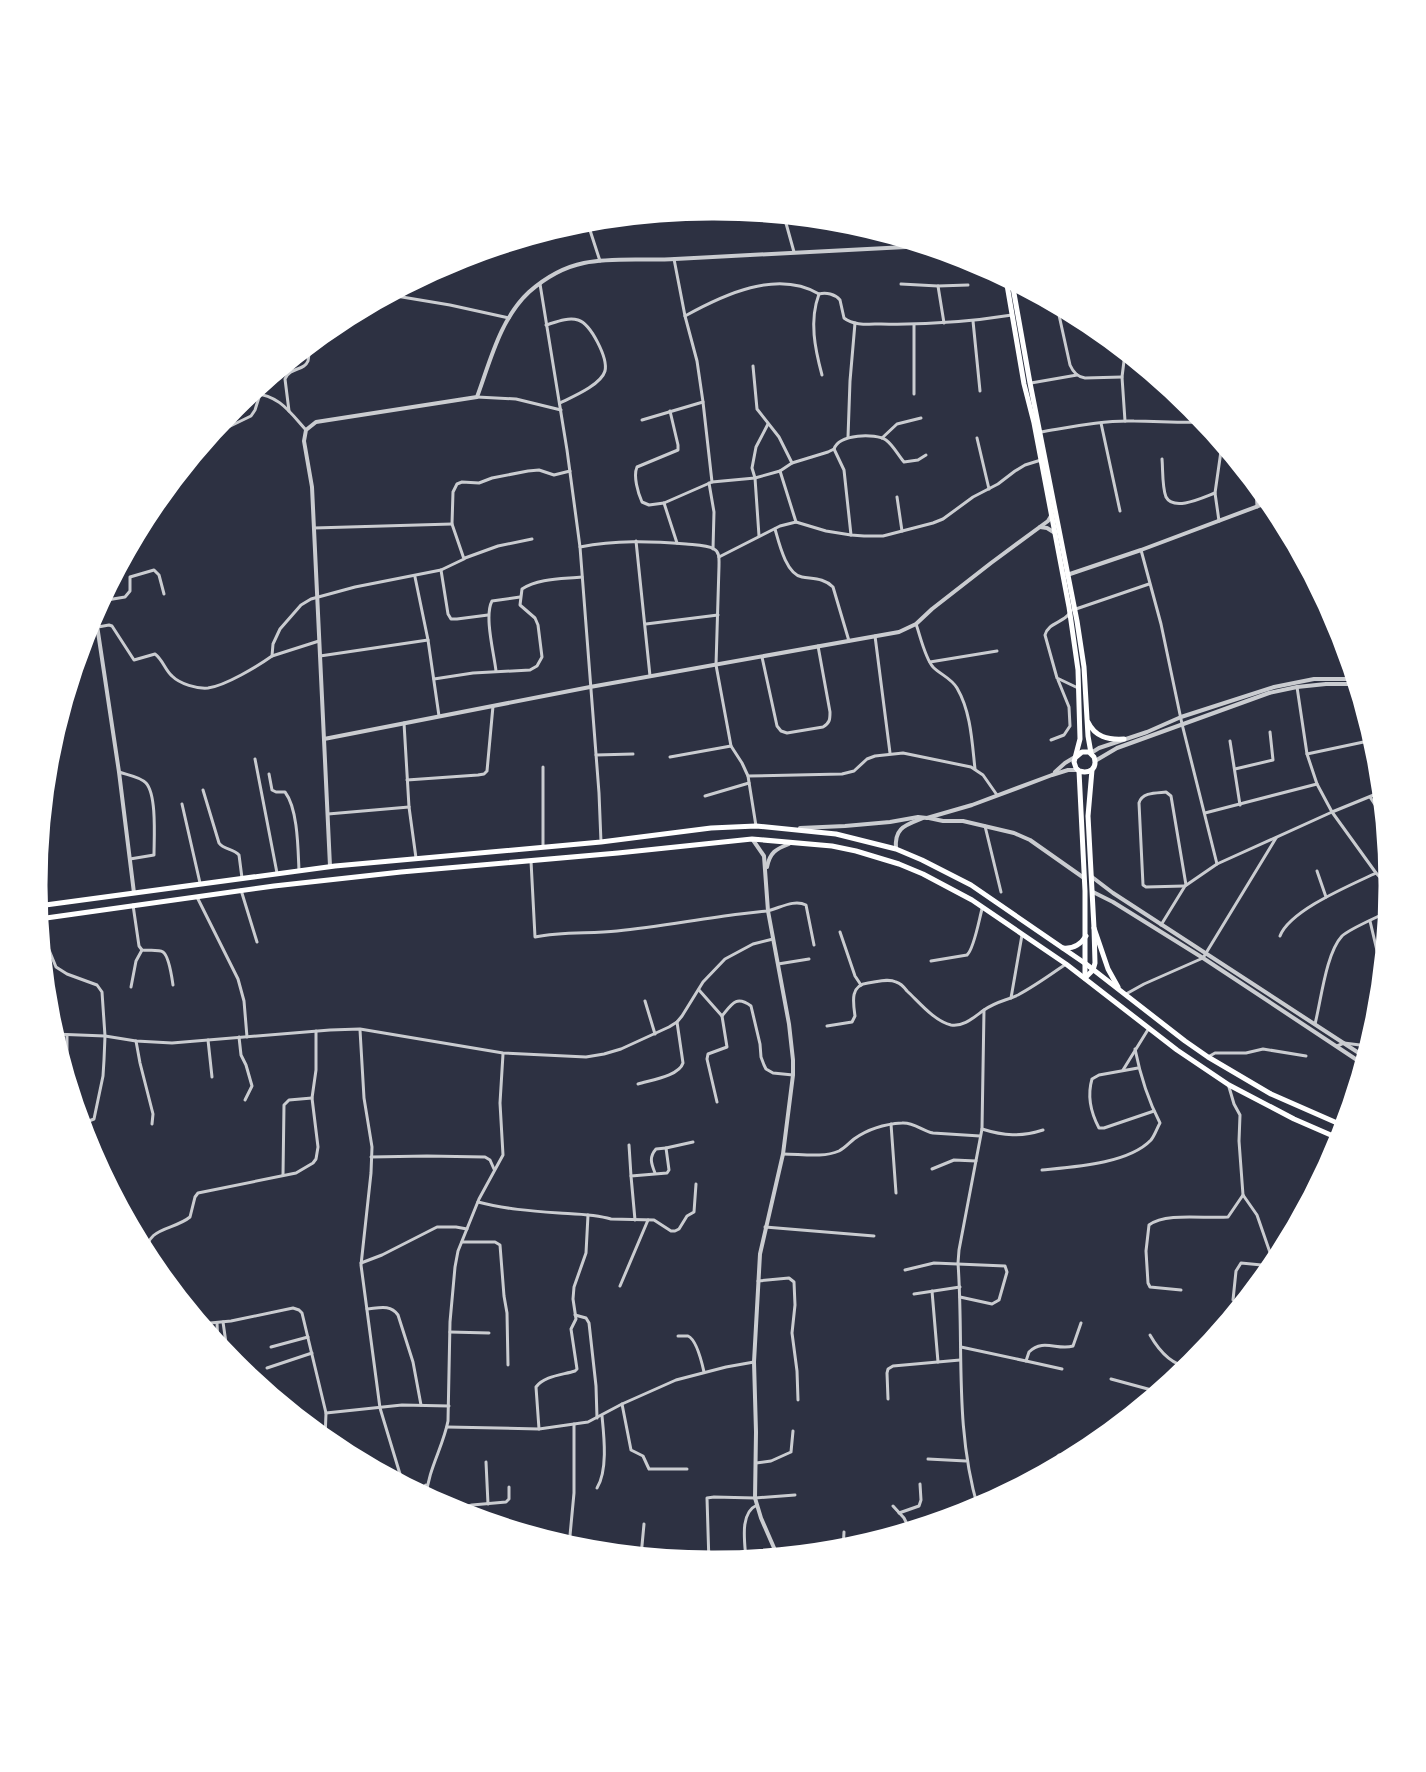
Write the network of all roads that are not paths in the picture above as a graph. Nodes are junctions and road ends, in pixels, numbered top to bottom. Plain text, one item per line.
1 (786, 224) edge
2 (589, 231) edge
3 (902, 247) edge
4 (794, 252) junction
5 (674, 260) junction
6 (600, 261) junction
7 (540, 284) junction
8 (901, 284) dead end
9 (968, 285) dead end
10 (938, 286) junction
11 (1008, 288) edge
12 (1014, 291) edge
13 (819, 294) junction
14 (402, 297) edge
15 (1013, 315) junction
16 (685, 316) junction
17 (1060, 317) edge
18 (509, 318) junction
19 (973, 321) junction
20 (855, 323) junction
21 (944, 323) junction
22 (546, 325) junction
23 (914, 325) junction
24 (309, 356) edge
25 (1124, 361) edge
26 (753, 366) dead end
27 (822, 375) dead end
28 (1077, 375) junction
29 (1122, 376) junction
30 (1030, 383) junction
31 (980, 391) dead end
32 (914, 394) dead end
33 (264, 395) edge
34 (477, 397) junction
35 (258, 400) edge
36 (703, 402) junction
37 (560, 403) junction
38 (561, 410) junction
39 (289, 411) junction
40 (670, 411) junction
41 (921, 418) dead end
42 (642, 420) dead end
43 (1125, 421) junction
44 (1191, 422) edge
45 (1101, 423) junction
46 (768, 424) junction
47 (233, 425) edge
48 (306, 430) junction
49 (1041, 432) junction
50 (848, 437) junction
51 (882, 438) junction
52 (977, 438) dead end
53 (834, 449) junction
54 (926, 455) dead end
55 (1220, 455) edge
56 (1162, 459) dead end
57 (1041, 460) junction
58 (792, 463) junction
59 (570, 471) junction
60 (780, 471) junction
61 (755, 478) junction
62 (711, 482) junction
63 (989, 489) junction
64 (1215, 493) junction
65 (897, 497) dead end
66 (1257, 501) edge
67 (664, 503) junction
68 (1260, 506) edge
69 (1257, 507) junction
70 (1120, 511) dead end
71 (1052, 516) junction
72 (1219, 521) junction
73 (796, 522) junction
74 (452, 524) junction
75 (1040, 527) junction
76 (314, 528) junction
77 (775, 529) junction
78 (902, 531) junction
79 (1055, 533) junction
80 (851, 535) junction
81 (759, 536) junction
82 (532, 539) dead end
83 (636, 541) junction
84 (677, 543) junction
85 (580, 547) junction
86 (713, 549) junction
87 (1141, 550) junction
88 (719, 557) junction
89 (464, 559) junction
90 (441, 570) junction
91 (1066, 575) junction
92 (415, 577) junction
93 (582, 577) junction
94 (1150, 583) junction
95 (164, 594) dead end
96 (317, 597) junction
97 (520, 597) junction
98 (111, 599) edge
99 (1072, 611) junction
100 (488, 615) junction
101 (718, 615) junction
102 (646, 624) junction
103 (916, 624) junction
104 (98, 627) edge
105 (98, 628) edge
106 (875, 636) junction
107 (428, 640) junction
108 (319, 641) junction
109 (849, 641) junction
110 (818, 646) junction
111 (997, 651) dead end
112 (272, 656) junction
113 (320, 656) junction
114 (762, 657) junction
115 (930, 662) junction
116 (716, 665) junction
117 (496, 672) junction
118 (650, 677) junction
119 (434, 679) junction
120 (1058, 679) junction
121 (1346, 679) edge
122 (1348, 684) edge
123 (590, 687) junction
124 (1297, 687) junction
125 (1079, 689) junction
126 (493, 706) junction
127 (440, 716) junction
128 (1181, 717) junction
129 (1087, 720) junction
130 (404, 723) junction
131 (1182, 724) junction
132 (1270, 732) dead end
133 (324, 739) junction
134 (1124, 739) junction
135 (1051, 740) dead end
136 (1230, 741) dead end
137 (1364, 742) edge
138 (731, 746) junction
139 (1091, 753) junction
140 (633, 754) dead end
141 (890, 754) junction
142 (1307, 754) junction
143 (596, 755) junction
144 (670, 757) dead end
145 (1076, 757) junction
146 (255, 759) dead end
147 (1095, 761) junction
148 (543, 767) dead end
149 (975, 769) junction
150 (1092, 770) junction
151 (1235, 770) junction
152 (1078, 771) junction
153 (118, 772) junction
154 (269, 774) dead end
155 (1052, 775) junction
156 (748, 776) junction
157 (407, 780) junction
158 (749, 783) junction
159 (1317, 784) junction
160 (203, 790) dead end
161 (997, 795) junction
162 (1373, 795) edge
163 (705, 796) dead end
164 (1370, 797) junction
165 (182, 804) dead end
166 (1374, 804) edge
167 (1240, 805) junction
168 (409, 807) junction
169 (1332, 812) junction
170 (1204, 813) junction
171 (328, 814) junction
172 (925, 818) junction
173 (756, 826) junction
174 (985, 826) junction
175 (797, 829) junction
176 (1277, 837) junction
177 (752, 839) junction
178 (601, 842) junction
179 (793, 842) junction
180 (543, 847) junction
181 (896, 849) junction
182 (472, 853) junction
183 (416, 858) junction
184 (129, 859) junction
185 (531, 861) junction
186 (1217, 864) junction
187 (330, 866) junction
188 (473, 866) junction
189 (766, 870) junction
190 (300, 871) junction
191 (1317, 871) dead end
192 (277, 873) junction
193 (1376, 873) junction
194 (1092, 877) junction
195 (1380, 877) edge
196 (242, 878) junction
197 (1084, 878) junction
198 (200, 884) junction
199 (1186, 886) junction
200 (241, 890) junction
201 (1085, 891) junction
202 (1001, 892) dead end
203 (1093, 892) junction
204 (134, 893) junction
205 (197, 897) junction
206 (1326, 897) junction
207 (47, 905) edge
208 (133, 905) junction
209 (983, 907) junction
210 (768, 910) junction
211 (1379, 917) edge
212 (47, 918) edge
213 (1370, 921) junction
214 (1161, 925) junction
215 (1094, 928) junction
216 (840, 932) dead end
217 (1023, 934) junction
218 (1086, 936) junction
219 (1280, 936) dead end
220 (773, 939) junction
221 (257, 942) dead end
222 (814, 945) dead end
223 (1377, 946) edge
224 (1061, 948) junction
225 (142, 950) junction
226 (50, 953) edge
227 (1206, 953) junction
228 (1203, 958) junction
229 (809, 959) dead end
230 (931, 962) dead end
231 (778, 964) junction
232 (1066, 964) junction
233 (1086, 964) junction
234 (1093, 970) junction
235 (1085, 978) junction
236 (861, 985) junction
237 (173, 986) dead end
238 (131, 987) dead end
239 (1119, 989) junction
240 (699, 990) junction
241 (1126, 994) junction
242 (1011, 998) junction
243 (645, 1001) dead end
244 (984, 1010) junction
245 (722, 1016) junction
246 (677, 1022) junction
247 (1315, 1024) junction
248 (827, 1026) dead end
249 (1149, 1028) junction
250 (360, 1029) junction
251 (316, 1031) junction
252 (654, 1034) junction
253 (63, 1035) edge
254 (67, 1035) junction
255 (105, 1036) junction
256 (239, 1037) junction
257 (247, 1037) junction
258 (208, 1040) junction
259 (136, 1041) junction
260 (1185, 1041) junction
261 (1344, 1043) junction
262 (1360, 1045) edge
263 (1337, 1046) junction
264 (1135, 1049) junction
265 (67, 1050) edge
266 (1177, 1050) junction
267 (502, 1053) junction
268 (1358, 1053) edge
269 (1306, 1056) dead end
270 (1208, 1057) junction
271 (1357, 1060) edge
272 (1139, 1068) junction
273 (1123, 1071) junction
274 (793, 1075) junction
275 (212, 1077) dead end
276 (638, 1084) dead end
277 (1228, 1085) junction
278 (312, 1098) junction
279 (245, 1100) dead end
280 (717, 1102) dead end
281 (1154, 1112) junction
282 (90, 1121) edge
283 (1336, 1122) edge
284 (152, 1124) dead end
285 (891, 1124) junction
286 (982, 1129) junction
287 (1043, 1130) dead end
288 (1332, 1135) edge
289 (980, 1136) junction
290 (693, 1142) dead end
291 (629, 1145) dead end
292 (666, 1148) junction
293 (783, 1154) junction
294 (371, 1157) junction
295 (976, 1161) junction
296 (495, 1169) junction
297 (932, 1169) dead end
298 (1042, 1170) dead end
299 (656, 1174) junction
300 (283, 1176) junction
301 (631, 1176) junction
302 (696, 1184) dead end
303 (896, 1193) dead end
304 (1243, 1195) junction
305 (477, 1202) junction
306 (588, 1215) junction
307 (635, 1220) junction
308 (648, 1220) junction
309 (765, 1227) junction
310 (467, 1229) junction
311 (874, 1236) dead end
312 (149, 1241) edge
313 (462, 1242) junction
314 (1270, 1252) edge
315 (361, 1263) junction
316 (958, 1263) junction
317 (1261, 1264) edge
318 (904, 1270) dead end
319 (758, 1281) junction
320 (620, 1286) dead end
321 (960, 1287) junction
322 (1181, 1290) dead end
323 (932, 1291) junction
324 (914, 1294) dead end
325 (960, 1297) junction
326 (1233, 1300) dead end
327 (367, 1309) junction
328 (575, 1315) junction
329 (223, 1322) junction
330 (211, 1323) edge
331 (218, 1323) junction
332 (1081, 1323) dead end
333 (218, 1331) edge
334 (450, 1332) junction
335 (489, 1333) dead end
336 (1150, 1335) dead end
337 (678, 1336) dead end
338 (308, 1337) junction
339 (225, 1339) edge
340 (271, 1347) dead end
341 (961, 1347) junction
342 (312, 1353) junction
343 (960, 1360) junction
344 (1026, 1361) junction
345 (754, 1362) junction
346 (938, 1362) junction
347 (1177, 1363) edge
348 (508, 1365) dead end
349 (267, 1368) dead end
350 (1062, 1369) dead end
351 (704, 1372) junction
352 (1111, 1379) dead end
353 (1149, 1389) edge
354 (888, 1399) dead end
355 (798, 1400) dead end
356 (622, 1404) junction
357 (421, 1405) junction
358 (449, 1406) junction
359 (380, 1408) junction
360 (326, 1413) junction
361 (602, 1415) junction
362 (597, 1418) junction
363 (574, 1424) junction
364 (447, 1427) junction
365 (325, 1428) edge
366 (539, 1429) junction
367 (794, 1431) dead end
368 (928, 1459) dead end
369 (966, 1461) junction
370 (486, 1462) dead end
371 (756, 1463) junction
372 (687, 1469) dead end
373 (400, 1474) edge
374 (427, 1484) junction
375 (920, 1484) dead end
376 (424, 1487) edge
377 (509, 1487) dead end
378 (427, 1488) edge
379 (597, 1488) dead end
380 (795, 1495) dead end
381 (756, 1498) junction
382 (975, 1499) edge
383 (488, 1504) junction
384 (757, 1505) junction
385 (892, 1506) dead end
386 (471, 1507) edge
387 (899, 1513) junction
388 (908, 1523) edge
389 (644, 1524) dead end
390 (844, 1532) dead end
391 (569, 1537) edge
392 (844, 1540) edge
393 (642, 1549) edge
394 (775, 1549) edge
395 (746, 1551) edge
396 (708, 1552) edge

1 - 4 street
2 - 6 street
3 - 4 street
4 - 5 street
5 - 6 street
5 - 16 street
6 - 7 street
7 - 18 street
7 - 22 street
8 - 10 street
9 - 10 street
10 - 21 street
11 - 15 main road
12 - 30 main road
13 - 16 street
13 - 20 street
13 - 27 street
14 - 18 street
15 - 19 street
15 - 57 main road
16 - 36 street
17 - 28 street
18 - 34 street
19 - 21 street
19 - 31 street
20 - 23 street
20 - 50 street
21 - 23 street
22 - 37 street
22 - 37 street
23 - 32 street
24 - 39 street
25 - 29 street
26 - 46 street
28 - 29 street
28 - 30 street
29 - 43 street
30 - 49 main road
33 - 39 street
34 - 38 street
34 - 48 street
35 - 47 street
36 - 40 street
36 - 62 street
37 - 38 street
38 - 59 street
39 - 48 street
40 - 42 street
40 - 67 street
41 - 51 street
43 - 44 street
43 - 45 street
45 - 49 street
45 - 70 street
46 - 58 street
46 - 61 street
48 - 76 street
49 - 91 main road
50 - 51 street
50 - 53 street
51 - 54 street
52 - 63 street
53 - 58 street
53 - 80 street
55 - 64 street
56 - 64 street
57 - 63 street
57 - 71 main road
58 - 60 street
59 - 74 street
59 - 85 street
60 - 61 street
60 - 73 street
61 - 62 street
61 - 81 street
62 - 67 street
62 - 86 street
63 - 78 street
64 - 72 street
65 - 78 street
66 - 69 street
67 - 84 street
68 - 69 street
69 - 72 street
71 - 75 street
71 - 79 main road
72 - 87 street
73 - 77 street
73 - 80 street
74 - 76 street
74 - 89 street
75 - 79 street
75 - 103 street
76 - 96 street
77 - 81 street
77 - 109 street
78 - 80 street
79 - 91 main road
81 - 88 street
82 - 89 street
83 - 84 street
83 - 85 street
83 - 102 street
84 - 86 street
85 - 93 street
86 - 88 street
87 - 91 street
87 - 94 street
88 - 101 street
89 - 90 street
90 - 92 street
90 - 100 street
91 - 99 main road
92 - 96 street
92 - 107 street
93 - 97 street
93 - 123 street
94 - 99 street
94 - 128 street
95 - 98 street
96 - 108 street
96 - 112 street
97 - 100 street
97 - 117 street
99 - 120 street
99 - 125 main road
99 - 129 main road
100 - 117 street
101 - 102 street
101 - 116 street
102 - 118 street
103 - 106 street
103 - 115 street
104 - 112 street
105 - 153 street
106 - 109 street
106 - 141 street
107 - 113 street
107 - 119 street
108 - 112 street
108 - 113 street
109 - 110 street
110 - 114 street
110 - 114 street
111 - 115 street
113 - 133 street
114 - 116 street
115 - 149 street
116 - 118 street
116 - 138 street
117 - 119 street
118 - 123 street
119 - 127 street
120 - 125 street
120 - 135 street
121 - 128 street
122 - 124 street
123 - 126 street
123 - 143 street
124 - 131 street
124 - 142 street
125 - 145 main road
126 - 127 street
126 - 157 street
127 - 130 street
128 - 131 street
128 - 134 street
129 - 134 main road
129 - 139 main road
130 - 133 street
130 - 157 street
131 - 147 street
131 - 170 street
132 - 151 street
133 - 171 street
134 - 139 street
136 - 151 street
137 - 142 street
138 - 144 street
138 - 156 street
139 - 145 main road
139 - 147 main road
140 - 143 street
141 - 149 street
141 - 156 street
142 - 159 street
143 - 178 street
145 - 152 main road
145 - 155 street
146 - 192 street
147 - 150 main road
148 - 180 street
149 - 161 street
150 - 152 main road
150 - 194 main road
151 - 167 street
152 - 155 street
152 - 197 main road
153 - 184 street
153 - 184 street
154 - 190 street
155 - 161 street
156 - 158 street
157 - 168 street
158 - 163 street
158 - 173 street
159 - 167 street
159 - 169 street
160 - 196 street
161 - 172 street
162 - 164 street
164 - 166 street
164 - 169 street
165 - 198 street
167 - 170 street
168 - 171 street
168 - 183 street
169 - 176 street
169 - 193 street
170 - 186 street
171 - 187 street
172 - 174 street
172 - 175 street
172 - 181 street
173 - 175 main road
173 - 178 main road
174 - 197 street
174 - 202 street
175 - 181 main road
176 - 186 street
176 - 227 street
177 - 179 main road
177 - 185 main road
177 - 189 street
178 - 180 main road
179 - 189 street
179 - 209 main road
180 - 182 main road
181 - 224 main road
182 - 183 main road
182 - 188 main road
183 - 187 main road
184 - 204 street
185 - 188 main road
185 - 210 street
186 - 199 street
187 - 190 main road
188 - 200 main road
189 - 210 street
190 - 192 main road
191 - 206 street
192 - 196 main road
193 - 195 street
193 - 206 street
194 - 203 main road
194 - 214 street
196 - 198 main road
197 - 201 main road
198 - 204 main road
199 - 199 street
199 - 214 street
200 - 205 main road
200 - 221 street
201 - 203 main road
201 - 218 main road
203 - 215 main road
203 - 228 street
204 - 207 main road
205 - 208 main road
205 - 257 street
206 - 219 street
208 - 212 main road
208 - 225 street
209 - 217 main road
209 - 230 street
210 - 220 street
210 - 222 street
211 - 213 street
213 - 223 street
213 - 247 street
214 - 227 street
215 - 234 main road
215 - 239 main road
216 - 236 street
217 - 232 main road
217 - 242 street
218 - 224 main road
218 - 233 main road
220 - 231 street
220 - 240 street
224 - 233 main road
225 - 237 street
225 - 238 street
226 - 255 street
227 - 228 street
227 - 247 street
228 - 241 street
228 - 263 street
229 - 231 street
231 - 274 street
232 - 235 main road
232 - 242 street
233 - 234 main road
233 - 235 main road
234 - 235 main road
234 - 239 main road
235 - 249 main road
236 - 244 street
236 - 248 street
239 - 241 main road
240 - 245 street
240 - 246 street
241 - 260 main road
242 - 244 street
243 - 252 street
244 - 286 street
245 - 274 street
245 - 280 street
246 - 252 street
246 - 276 street
247 - 261 street
249 - 264 street
249 - 266 main road
250 - 251 street
250 - 267 street
250 - 294 street
251 - 257 street
251 - 278 street
252 - 267 street
253 - 254 street
254 - 255 street
254 - 265 street
255 - 259 street
255 - 282 street
256 - 257 street
256 - 258 street
256 - 279 street
258 - 259 street
258 - 275 street
259 - 284 street
260 - 266 main road
260 - 270 main road
261 - 262 street
261 - 263 street
261 - 268 street
263 - 271 street
264 - 272 street
264 - 273 street
266 - 277 main road
267 - 296 street
269 - 270 street
270 - 283 main road
272 - 273 street
272 - 281 street
273 - 281 street
274 - 293 street
277 - 288 main road
277 - 304 street
278 - 300 street
278 - 300 street
281 - 298 street
285 - 289 street
285 - 293 street
285 - 303 street
286 - 287 street
286 - 289 street
289 - 295 street
290 - 292 street
291 - 301 street
292 - 299 street
292 - 299 street
293 - 309 street
294 - 296 street
294 - 315 street
295 - 297 street
295 - 316 street
296 - 305 street
299 - 301 street
300 - 312 street
301 - 307 street
302 - 308 street
304 - 314 street
304 - 322 street
305 - 306 street
305 - 310 street
306 - 307 street
306 - 328 street
307 - 308 street
308 - 320 street
309 - 311 street
309 - 319 street
310 - 313 street
310 - 315 street
313 - 334 street
313 - 348 street
315 - 327 street
316 - 318 street
316 - 321 street
316 - 325 street
317 - 326 street
319 - 345 street
319 - 355 street
321 - 323 street
321 - 325 street
323 - 324 street
323 - 346 street
325 - 341 street
327 - 357 street
327 - 359 street
328 - 362 street
328 - 366 street
329 - 331 street
329 - 338 street
329 - 339 street
330 - 331 street
331 - 333 street
332 - 344 street
334 - 335 street
334 - 358 street
336 - 347 street
337 - 351 street
338 - 340 street
338 - 342 street
341 - 343 street
341 - 344 street
342 - 349 street
342 - 360 street
343 - 346 street
343 - 369 street
344 - 350 street
345 - 351 street
345 - 371 street
346 - 354 street
351 - 356 street
352 - 353 street
356 - 361 street
356 - 372 street
357 - 358 street
357 - 359 street
358 - 364 street
359 - 360 street
359 - 373 street
360 - 365 street
361 - 362 street
361 - 379 street
362 - 363 street
363 - 366 street
363 - 391 street
364 - 366 street
364 - 374 street
367 - 371 street
368 - 369 street
369 - 382 street
370 - 383 street
371 - 381 street
374 - 376 street
374 - 378 street
375 - 387 street
377 - 383 street
380 - 381 street
381 - 384 street
381 - 396 street
383 - 386 street
384 - 394 street
384 - 395 street
385 - 387 street
387 - 388 street
389 - 393 street
390 - 392 street

